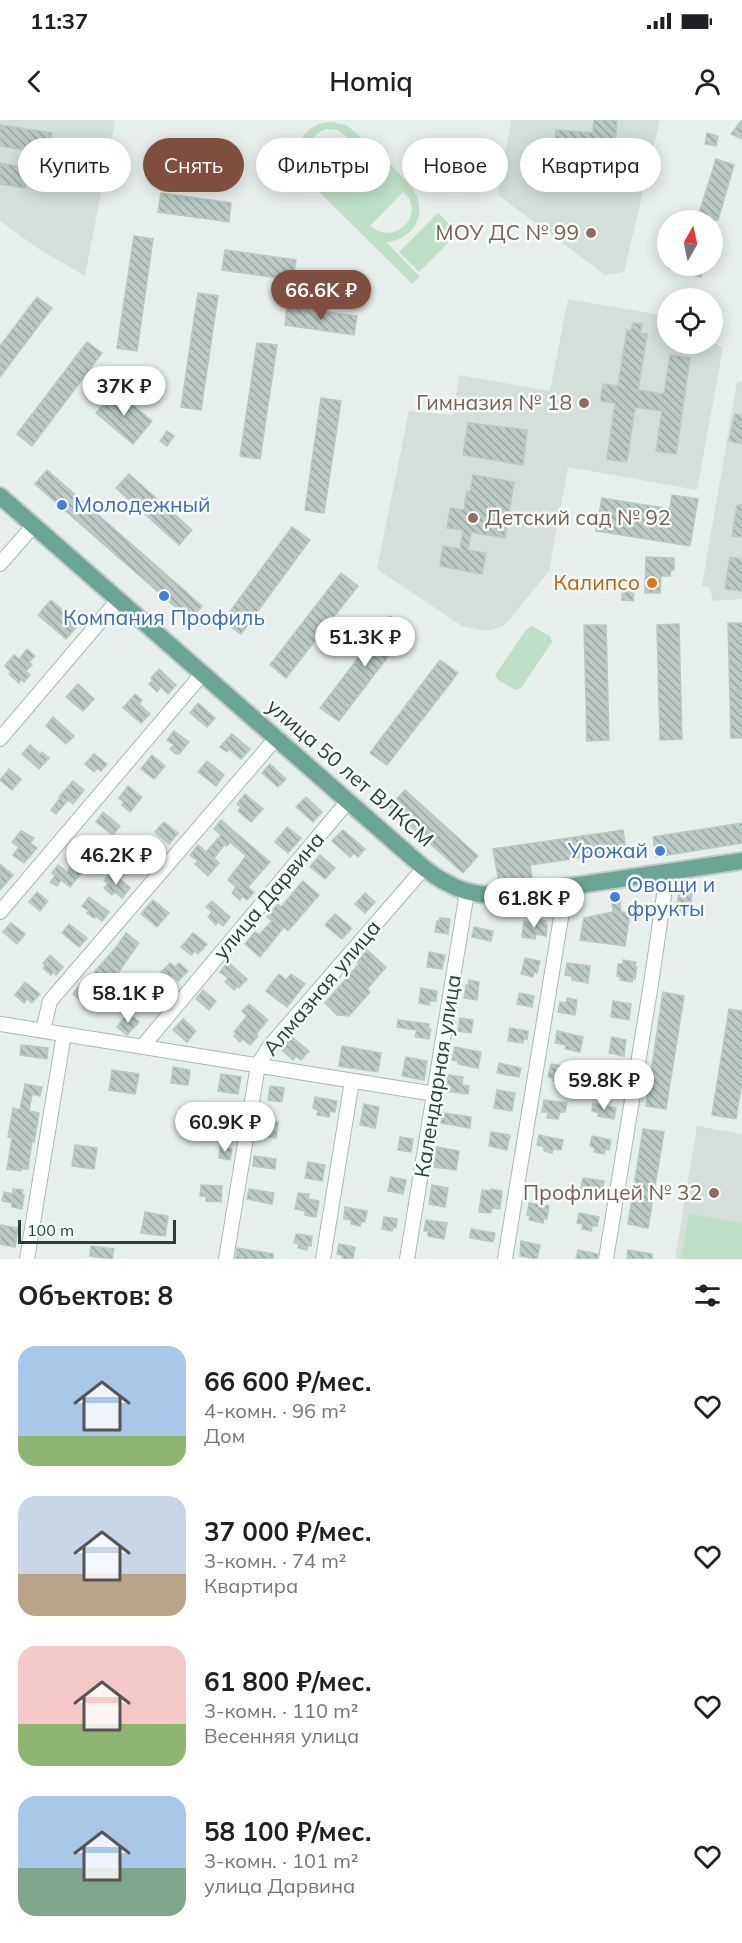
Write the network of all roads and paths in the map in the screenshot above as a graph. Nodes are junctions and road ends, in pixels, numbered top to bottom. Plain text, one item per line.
1 (0, 496) edge
2 (34, 525) junction
3 (0, 564) edge
4 (118, 599) junction
5 (203, 673) junction
6 (277, 737) junction
7 (0, 739) edge
8 (348, 801) junction
9 (742, 861) edge
10 (424, 868) junction
11 (662, 873) junction
12 (566, 887) junction
13 (467, 892) junction
14 (0, 912) edge
15 (0, 1024) edge
16 (43, 1030) junction
17 (64, 1035) junction
18 (142, 1047) junction
19 (258, 1065) junction
20 (352, 1081) junction
21 (435, 1094) junction
22 (27, 1259) edge
23 (226, 1259) edge
24 (323, 1259) edge
25 (407, 1259) edge
26 (505, 1259) edge
27 (606, 1259) edge

1 - 2 main road, улица 50 лет ВЛКСМ
2 - 3 street
2 - 4 main road, улица 50 лет ВЛКСМ
4 - 5 main road, улица 50 лет ВЛКСМ
4 - 7 street
5 - 6 main road, улица 50 лет ВЛКСМ
5 - 14 street
6 - 8 main road, улица 50 лет ВЛКСМ
6 - 16 street
8 - 10 main road, улица 50 лет ВЛКСМ
8 - 18 street, улица Дарвина
9 - 11 main road, улица 50 лет ВЛКСМ
10 - 13 main road, улица 50 лет ВЛКСМ
10 - 19 street, Алмазная улица
11 - 12 main road, улица 50 лет ВЛКСМ
11 - 27 street
12 - 13 main road, улица 50 лет ВЛКСМ
12 - 26 street
13 - 21 street, Календарная улица
15 - 16 street
16 - 17 street
17 - 18 street
17 - 22 street
18 - 19 street
19 - 20 street
19 - 23 street, Алмазная улица
20 - 21 street
20 - 24 street
21 - 25 street, Календарная улица

